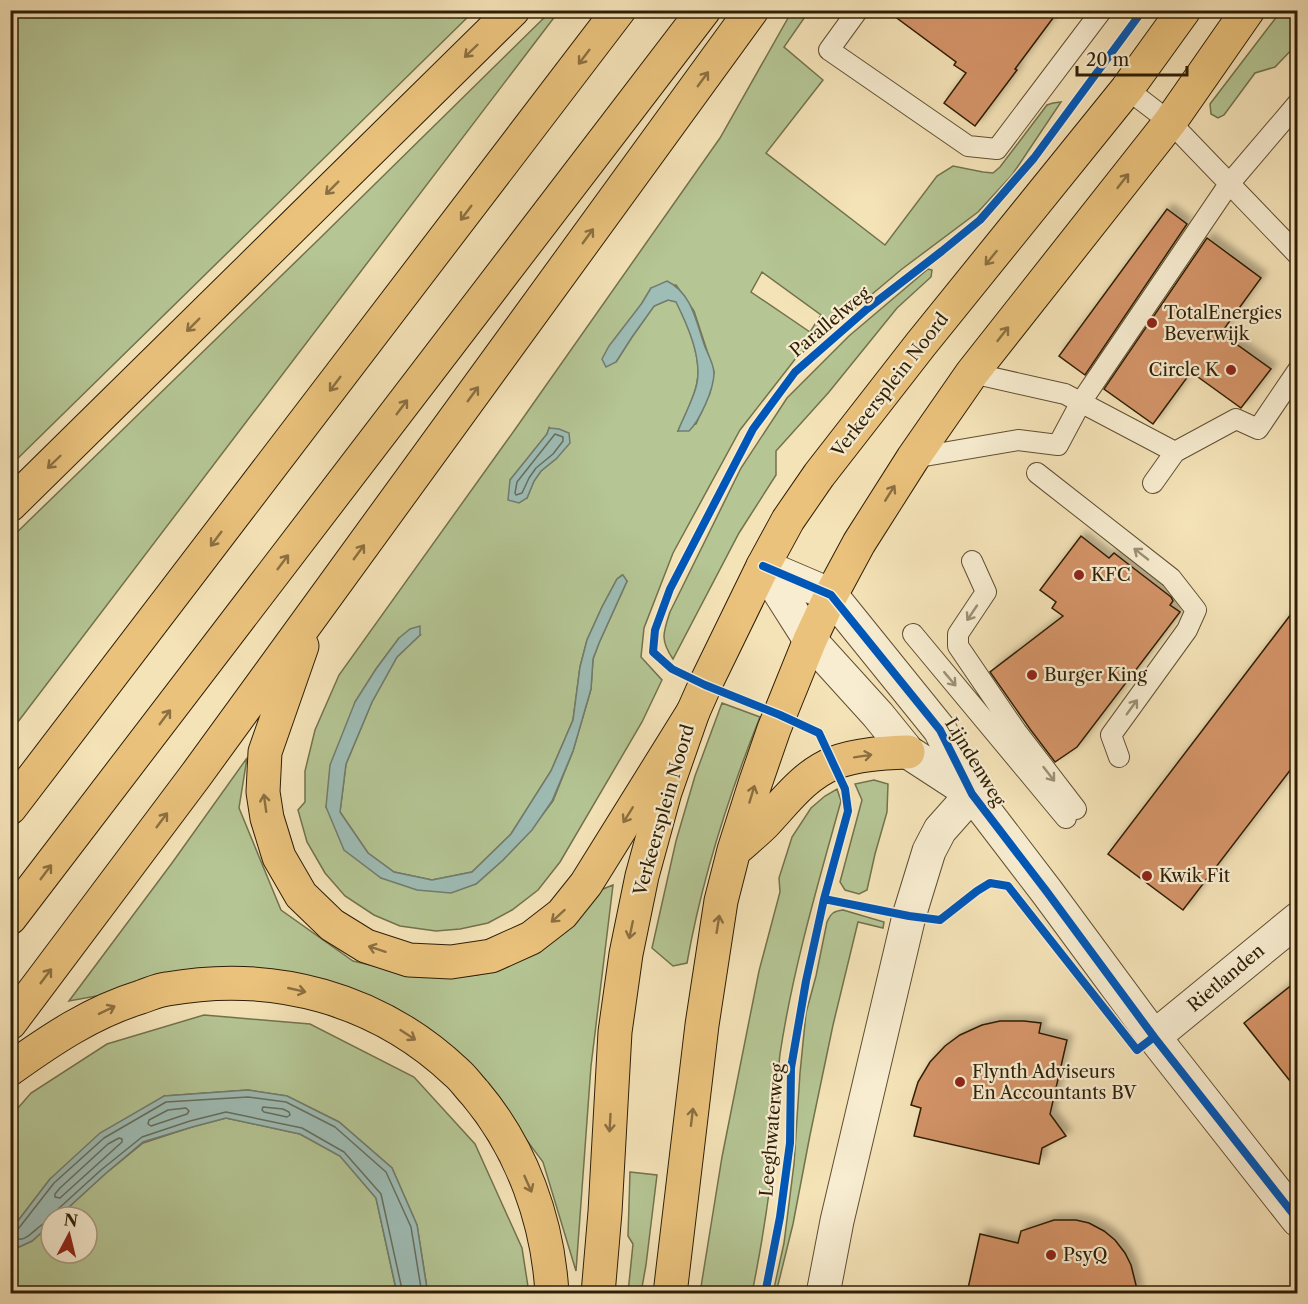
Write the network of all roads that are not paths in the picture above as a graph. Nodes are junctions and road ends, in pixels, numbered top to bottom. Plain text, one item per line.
1 (513, 10) edge
2 (619, 10) edge
3 (704, 10) edge
4 (752, 10) edge
5 (858, 10) edge
6 (1102, 10) edge
7 (1184, 10) edge
8 (1248, 10) edge
9 (1127, 90) junction
10 (1298, 103) edge
11 (1170, 122) junction
12 (1229, 184) junction
13 (1298, 255) edge
14 (1298, 369) edge
15 (972, 373) junction
16 (1081, 402) junction
17 (1175, 452) junction
18 (913, 458) junction
19 (1037, 473) dead end
20 (1153, 483) dead end
21 (10, 505) edge
22 (972, 561) dead end
23 (763, 566) junction
24 (831, 595) junction
25 (312, 616) junction
26 (913, 634) dead end
27 (810, 640) junction
28 (693, 712) junction
29 (908, 752) junction
30 (1119, 757) dead end
31 (972, 794) junction
32 (10, 808) edge
33 (734, 850) junction
34 (10, 918) edge
35 (1298, 919) edge
36 (10, 1023) edge
37 (1154, 1038) junction
38 (10, 1069) edge
39 (1298, 1220) edge
40 (552, 1293) edge
41 (598, 1293) edge
42 (670, 1293) edge
43 (823, 1293) edge

1 -> 21 main road
2 -> 32 main road
34 -> 3 main road
25 -> 4 main road
5 - 6 lane
7 - 9 main road
8 - 11 main road
9 - 11 lane
9 -> 23 main road, Verkeersplein Noord
10 - 12 lane
11 - 12 lane
15 -> 11 main road
12 - 13 lane
12 - 16 lane
14 - 17 lane
15 - 16 lane
15 - 18 main road
16 - 17 lane
16 - 18 lane
17 - 20 lane
24 -> 18 main road
30 -> 19 lane
22 - 26 lane
23 - 24 street, Lijndenweg
23 - 27 street, Lijndenweg
23 - 28 main road, Verkeersplein Noord
24 - 27 main road
24 - 31 street, Lijndenweg
28 -> 25 main road
36 -> 25 main road
27 - 29 street, Lijndenweg
33 -> 27 main road
28 -> 41 main road, Verkeersplein Noord
29 - 31 street, Lijndenweg
33 -> 29 main road
31 - 37 street, Lijndenweg
31 - 43 street
42 -> 33 main road
35 - 37 street, Rietlanden
37 - 39 street, Lijndenweg
38 -> 40 main road

